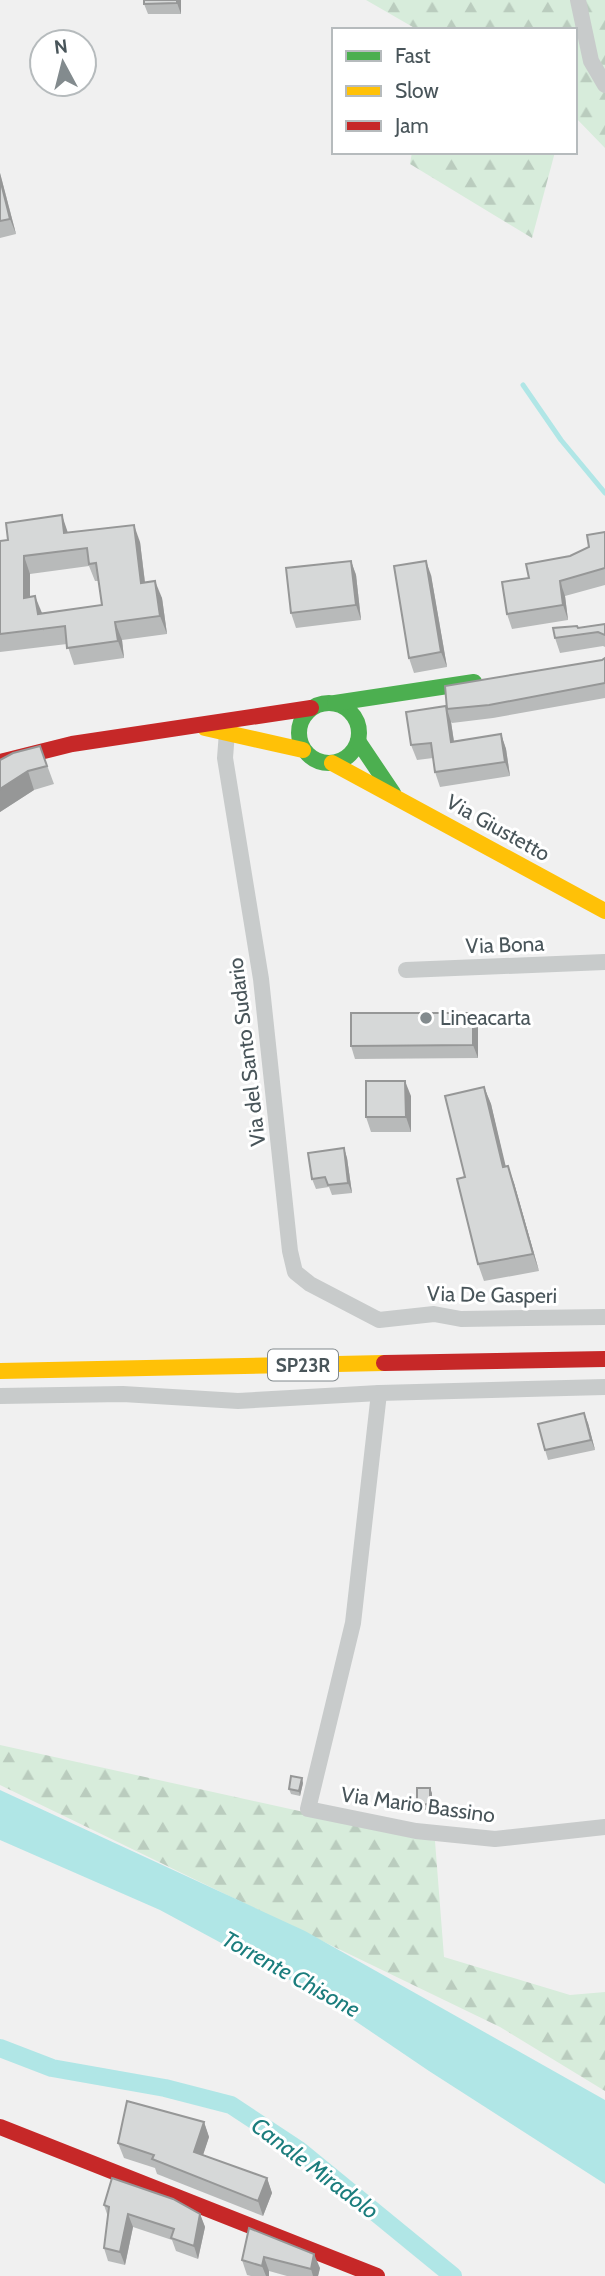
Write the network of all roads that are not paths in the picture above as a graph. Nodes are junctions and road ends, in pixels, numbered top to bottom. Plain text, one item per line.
1 (578, 0) edge
2 (605, 85) edge
3 (495, 679) edge
4 (392, 694) junction
5 (335, 703) junction
6 (311, 708) junction
7 (192, 725) junction
8 (227, 732) junction
9 (358, 735) junction
10 (303, 750) junction
11 (0, 762) edge
12 (332, 763) junction
13 (394, 795) junction
14 (582, 898) junction
15 (605, 905) edge
16 (605, 911) edge
17 (605, 962) edge
18 (406, 970) dead end
19 (605, 1317) edge
20 (379, 1321) joint
21 (605, 1359) edge
22 (0, 1371) edge
23 (605, 1387) edge
24 (379, 1393) junction
25 (0, 1396) edge
26 (605, 1827) edge
27 (0, 2127) edge
28 (377, 2276) edge

1 - 2 street
3 - 4 main road
4 - 5 main road
4 - 9 main road
5 - 6 main road
5 - 9 main road
6 - 7 main road
6 - 10 main road
7 - 8 main road
7 - 11 main road
8 - 10 main road
8 - 20 street, Via del Santo Sudario
9 - 12 main road
9 - 13 main road, Via Giustetto
10 - 12 main road
12 - 13 main road, Via Giustetto
13 - 14 main road, Via Giustetto
14 - 15 main road, Via Giustetto
14 - 16 main road, Via Giustetto
17 - 18 street, Via Bona
19 - 20 street, Via De Gasperi
21 - 22 main road, SP23R
23 - 24 street
24 - 25 street
24 - 26 street, Via Mario Bassino
27 - 28 main road

